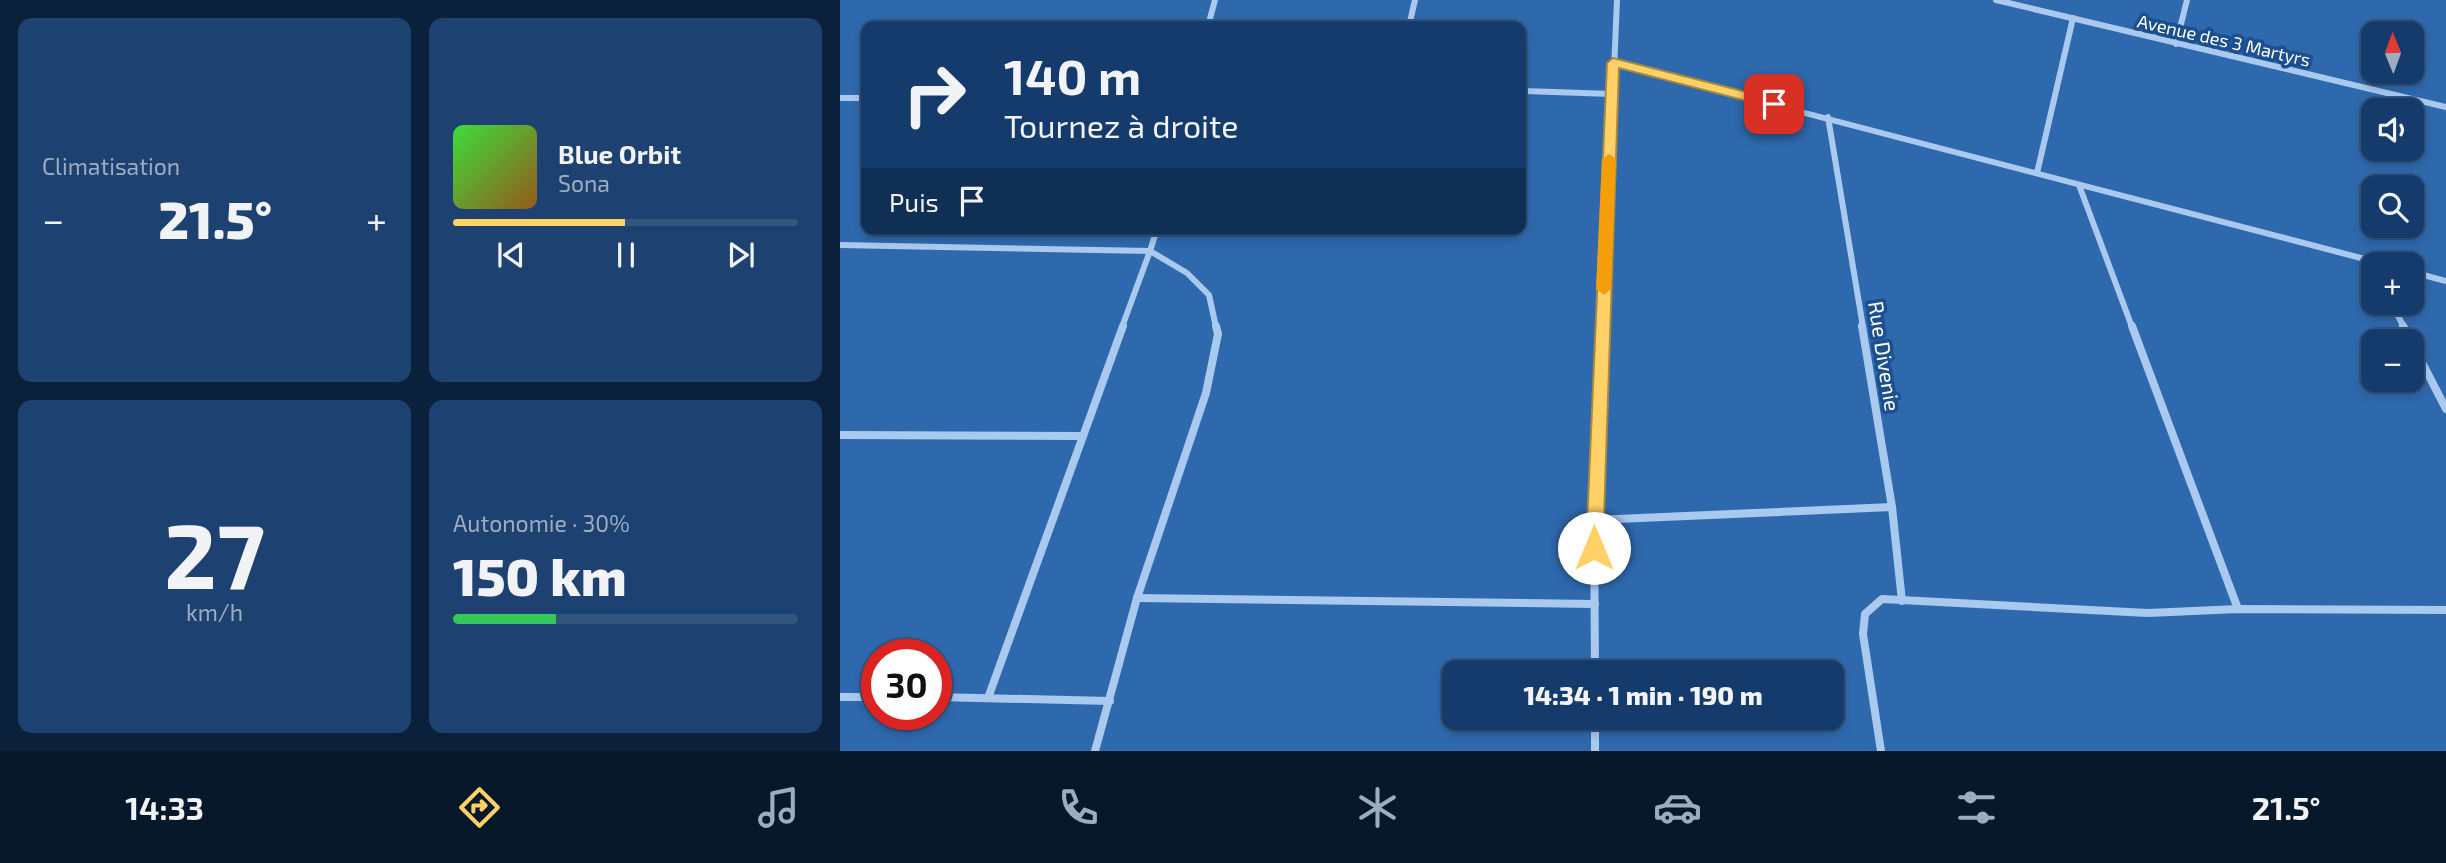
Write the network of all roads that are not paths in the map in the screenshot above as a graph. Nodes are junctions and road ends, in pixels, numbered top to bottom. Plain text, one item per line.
1 (1215, 0) edge
2 (1415, 0) edge
3 (1617, 0) edge
4 (1996, 0) edge
5 (2187, 0) edge
6 (2073, 18) junction
7 (1209, 21) edge
8 (1410, 21) edge
9 (2176, 44) junction
10 (1613, 63) junction
11 (1526, 91) edge
12 (1612, 94) junction
13 (840, 98) edge
14 (861, 98) edge
15 (2446, 107) edge
16 (1828, 117) junction
17 (2037, 173) junction
18 (2079, 185) junction
19 (1155, 235) edge
20 (840, 245) edge
21 (1150, 251) junction
22 (2361, 258) edge
23 (2424, 275) edge
24 (2446, 281) edge
25 (2424, 367) edge
26 (2446, 409) edge
27 (840, 435) edge
28 (1083, 436) junction
29 (1892, 507) junction
30 (1594, 520) junction
31 (1137, 598) junction
32 (1902, 601) junction
33 (1595, 604) junction
34 (2238, 608) junction
35 (2446, 610) edge
36 (1595, 660) edge
37 (840, 697) edge
38 (861, 697) edge
39 (952, 698) edge
40 (988, 698) junction
41 (1110, 701) junction
42 (1595, 730) edge
43 (1095, 751) edge
44 (1595, 751) edge
45 (1881, 751) edge

1 - 7 street
2 - 8 street
3 - 10 street
4 - 6 street, Avenue des 3 Martyrs
5 - 9 street
6 - 9 street, Avenue des 3 Martyrs
6 - 17 street
9 - 15 street, Avenue des 3 Martyrs
10 - 12 street
10 - 16 street
11 - 12 street
12 - 30 street
13 - 14 street
16 - 17 street
16 - 29 street, Rue Divenie
17 - 18 street
18 - 22 street
18 - 34 street
19 - 21 street
20 - 21 street
21 - 28 street
21 - 31 street
23 - 24 street
25 - 26 street
27 - 28 street
28 - 40 street
29 - 30 street
29 - 32 street, Rue Divenie
30 - 33 street
31 - 33 street
31 - 41 street
32 - 34 street
32 - 45 street
33 - 36 street
34 - 35 street
37 - 38 street
39 - 40 street
40 - 41 street
41 - 43 street
42 - 44 street

